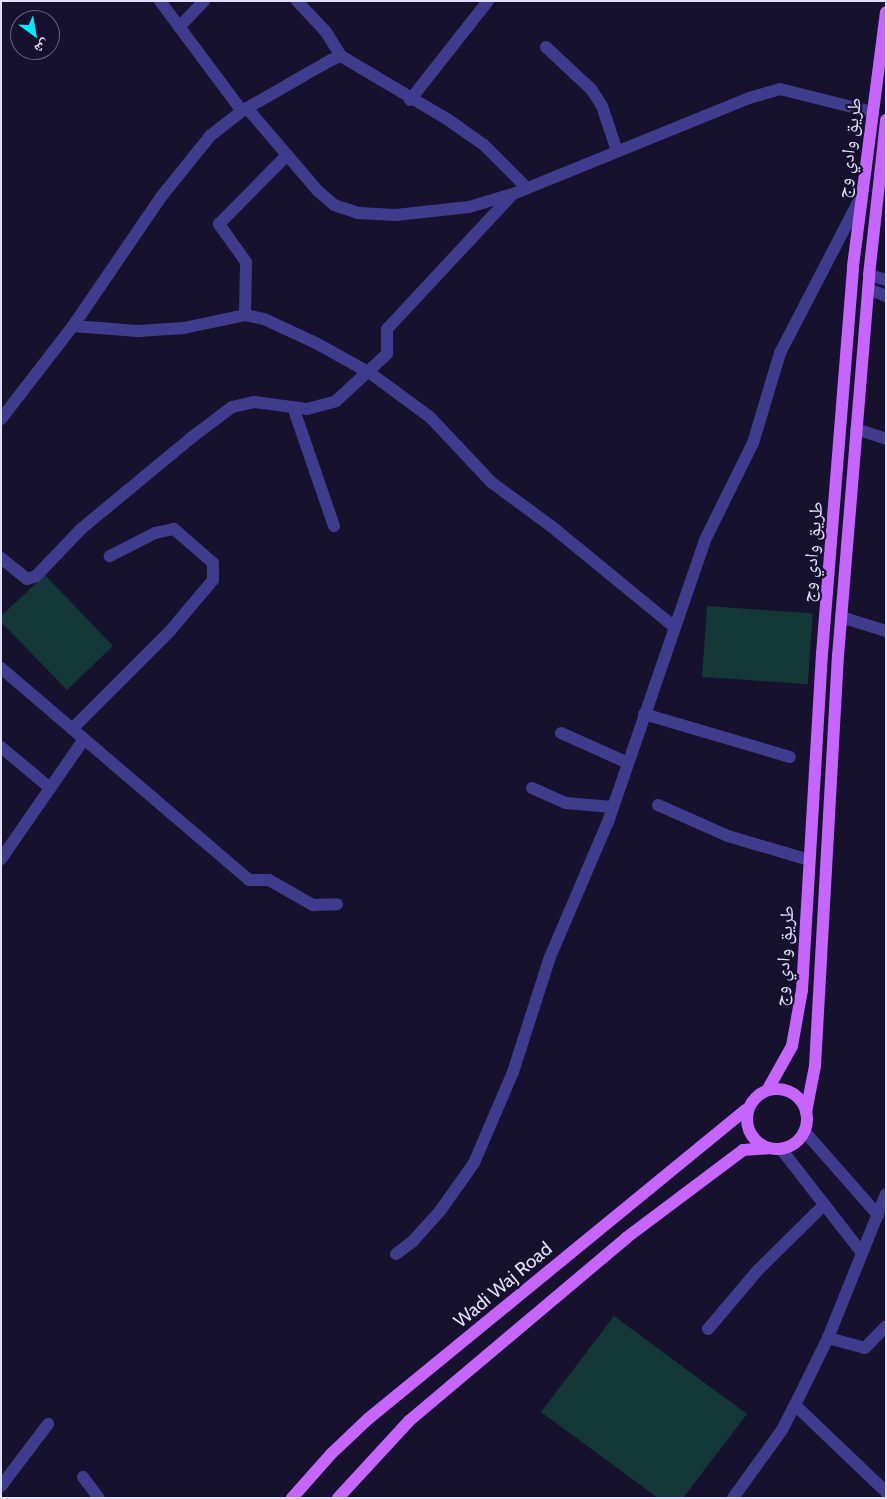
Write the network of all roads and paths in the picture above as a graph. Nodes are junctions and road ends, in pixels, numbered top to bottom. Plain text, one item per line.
1 (160, 1) edge
2 (204, 1) edge
3 (488, 1) edge
4 (301, 3) edge
5 (886, 12) edge
6 (179, 27) junction
7 (546, 47) dead end
8 (341, 56) junction
9 (410, 100) junction
10 (244, 110) junction
11 (872, 112) junction
12 (886, 120) edge
13 (616, 151) junction
14 (287, 155) junction
15 (527, 188) junction
16 (513, 194) junction
17 (862, 195) junction
18 (869, 275) junction
19 (886, 280) edge
20 (868, 290) junction
21 (886, 296) edge
22 (246, 315) junction
23 (73, 326) junction
24 (370, 373) junction
25 (293, 407) junction
26 (1, 419) edge
27 (856, 429) junction
28 (886, 439) edge
29 (334, 526) dead end
30 (110, 556) dead end
31 (1, 558) edge
32 (841, 617) junction
33 (673, 626) junction
34 (886, 631) edge
35 (1, 668) edge
36 (644, 714) junction
37 (72, 729) junction
38 (561, 733) dead end
39 (84, 739) junction
40 (1, 747) edge
41 (790, 757) dead end
42 (628, 763) junction
43 (50, 788) junction
44 (532, 788) dead end
45 (658, 805) dead end
46 (613, 807) junction
47 (1, 859) edge
48 (809, 860) junction
49 (338, 904) dead end
50 (768, 1089) junction
51 (746, 1110) junction
52 (806, 1112) junction
53 (804, 1132) junction
54 (775, 1148) junction
55 (886, 1194) edge
56 (824, 1205) junction
57 (878, 1215) junction
58 (862, 1253) junction
59 (396, 1254) dead end
60 (708, 1329) dead end
61 (884, 1332) edge
62 (828, 1338) junction
63 (795, 1405) junction
64 (48, 1424) dead end
65 (82, 1476) dead end
66 (1, 1486) edge
67 (886, 1492) edge
68 (99, 1498) edge
69 (292, 1498) edge
70 (338, 1498) edge
71 (733, 1498) edge

1 - 6 street
2 - 6 street
3 - 9 street
4 - 8 street
5 - 11 main road, طريق وادي وج
6 - 10 street
7 - 13 street
8 - 9 street
8 - 10 street
9 - 15 street
10 - 14 street
10 - 23 street
11 - 13 street
11 - 17 main road, طريق وادي وج
12 - 18 main road, طريق وادي وج
13 - 15 street
14 - 16 street
14 - 22 street
15 - 16 street
16 - 24 street
17 - 33 street
17 - 48 main road, طريق وادي وج
18 - 19 street
18 - 20 main road, طريق وادي وج
20 - 21 street
20 - 27 main road, طريق وادي وج
22 - 23 street
22 - 24 street
23 - 26 street
24 - 25 street
24 - 33 street
25 - 29 street
25 - 31 street
27 - 28 street
27 - 32 main road, طريق وادي وج
30 - 37 street
32 - 34 street
32 - 52 main road, طريق وادي وج
33 - 36 street
35 - 37 street
36 - 41 street
36 - 42 street
37 - 39 street
38 - 42 street
39 - 43 street
39 - 49 street
40 - 43 street
42 - 46 street
43 - 47 street
44 - 46 street
45 - 48 street
46 - 59 street
48 - 50 main road, طريق وادي وج
50 - 51 main road
50 - 52 main road
51 - 54 main road
51 - 69 main road, Wadi Waj Road
52 - 53 main road
53 - 54 main road
53 - 57 street
54 - 56 street
54 - 70 main road
55 - 57 street
56 - 58 street
56 - 60 street
57 - 58 street
58 - 62 street
61 - 62 street
62 - 63 street
63 - 67 street
63 - 71 street
64 - 66 street
65 - 68 street

